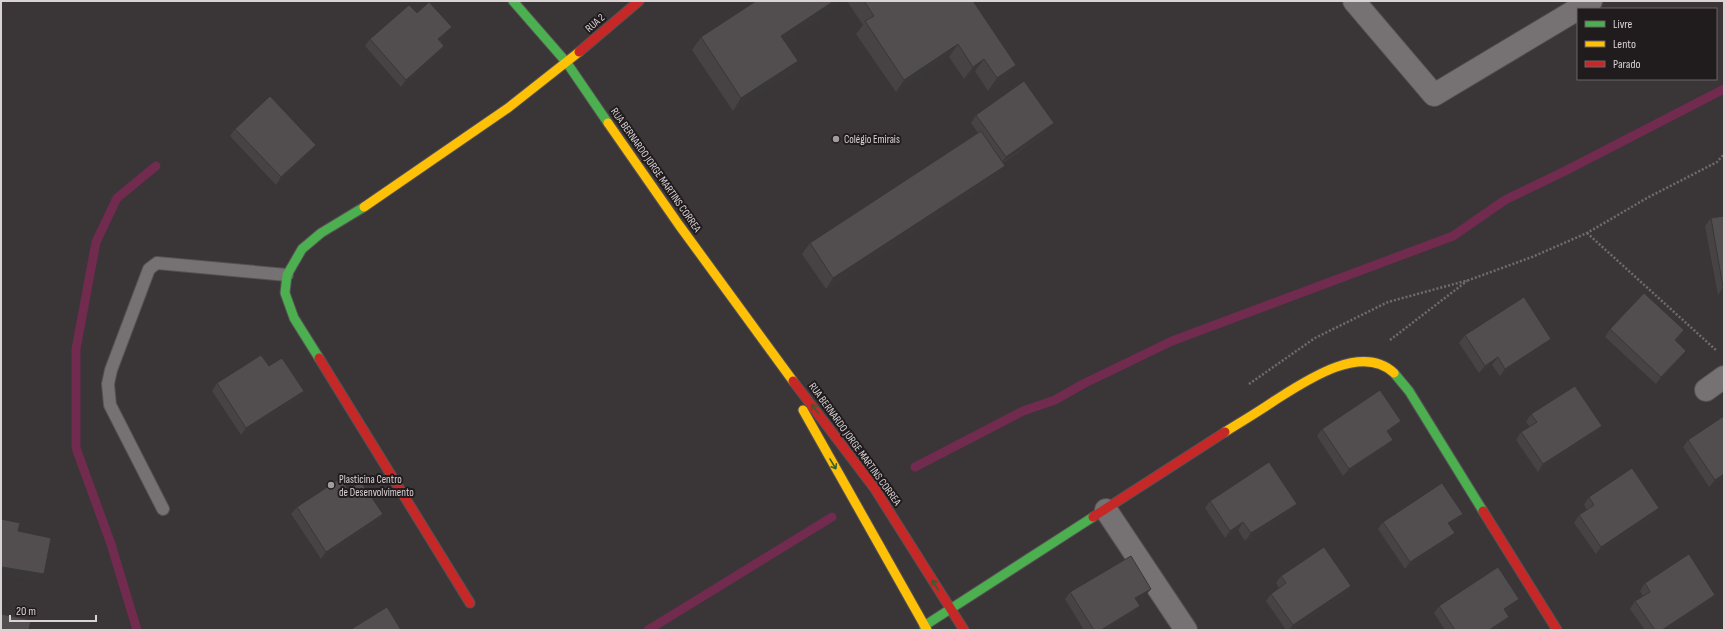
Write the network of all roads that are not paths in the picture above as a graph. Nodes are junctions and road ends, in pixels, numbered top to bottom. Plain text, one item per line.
1 (513, 1) edge
2 (639, 1) edge
3 (1354, 1) edge
4 (1591, 1) edge
5 (1579, 8) edge
6 (1577, 9) edge
7 (567, 63) junction
8 (287, 275) junction
9 (774, 356) junction
10 (1724, 377) edge
11 (1706, 390) dead end
12 (163, 509) dead end
13 (1106, 510) junction
14 (470, 603) dead end
15 (951, 609) junction
16 (923, 629) edge
17 (964, 630) edge
18 (1186, 630) edge
19 (1557, 630) edge

1 - 7 street, RUA BERNARDO JORGE MARTINS CORREA
2 - 7 street, RUA 2
3 - 6 street
4 - 5 street
7 - 8 street, RUA 2
7 - 9 street, RUA BERNARDO JORGE MARTINS CORREA
8 - 12 lane
8 - 14 street
15 -> 9 street, RUA BERNARDO JORGE MARTINS CORREA
9 -> 16 street, RUA BERNARDO JORGE MARTINS CORREA
10 - 11 street
13 - 15 street
13 - 18 street
13 - 19 street
15 - 16 street
15 - 17 street, RUA BERNARDO JORGE MARTINS CORREA

